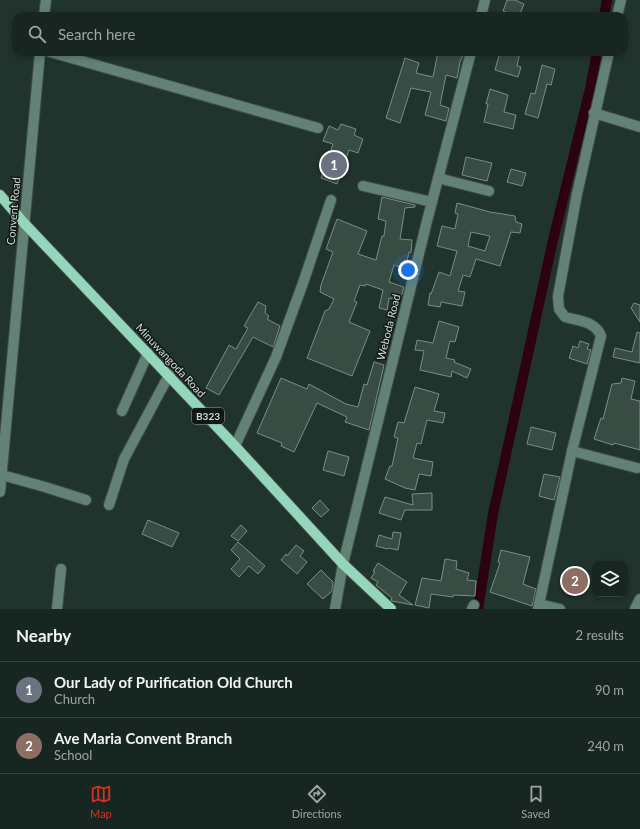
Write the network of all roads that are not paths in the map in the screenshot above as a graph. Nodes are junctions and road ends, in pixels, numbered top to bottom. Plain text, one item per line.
1 (46, 0) edge
2 (485, 0) edge
3 (621, 0) edge
4 (44, 12) edge
5 (481, 12) edge
6 (618, 12) edge
7 (40, 56) edge
8 (64, 56) edge
9 (470, 56) edge
10 (608, 56) edge
11 (594, 114) junction
12 (640, 127) edge
13 (318, 128) dead end
14 (438, 178) junction
15 (363, 186) dead end
16 (489, 191) dead end
17 (0, 195) edge
18 (331, 200) dead end
19 (432, 202) junction
20 (24, 223) junction
21 (148, 353) junction
22 (169, 375) junction
23 (5, 388) edge
24 (122, 411) dead end
25 (235, 446) junction
26 (572, 451) junction
27 (637, 468) dead end
28 (1, 472) edge
29 (0, 492) edge
30 (86, 500) dead end
31 (109, 505) dead end
32 (343, 564) junction
33 (61, 569) dead end
34 (640, 599) edge
35 (539, 607) edge
36 (58, 609) edge
37 (334, 609) edge
38 (391, 609) edge
39 (560, 609) edge
40 (635, 609) edge

1 - 4 street
2 - 5 street
3 - 6 street
7 - 20 street, Convent Road
8 - 13 street
9 - 14 street, Weboda Road
10 - 11 street
11 - 12 street
11 - 26 street
14 - 16 street
14 - 19 street, Weboda Road
15 - 19 street
17 - 20 main road, Minuwangoda Road / B323
18 - 25 street
19 - 32 street, Weboda Road
20 - 21 main road, Minuwangoda Road / B323
20 - 23 street, Convent Road
21 - 22 main road, Minuwangoda Road / B323
21 - 24 street
22 - 25 main road, Minuwangoda Road / B323
22 - 31 street
23 - 28 street, Convent Road
25 - 32 main road, Minuwangoda Road / B323
26 - 27 street
26 - 35 street
28 - 29 street, Convent Road
28 - 30 street
32 - 37 street, Weboda Road
32 - 38 main road, Minuwangoda Road / B323
33 - 36 street
34 - 40 street
35 - 39 street

